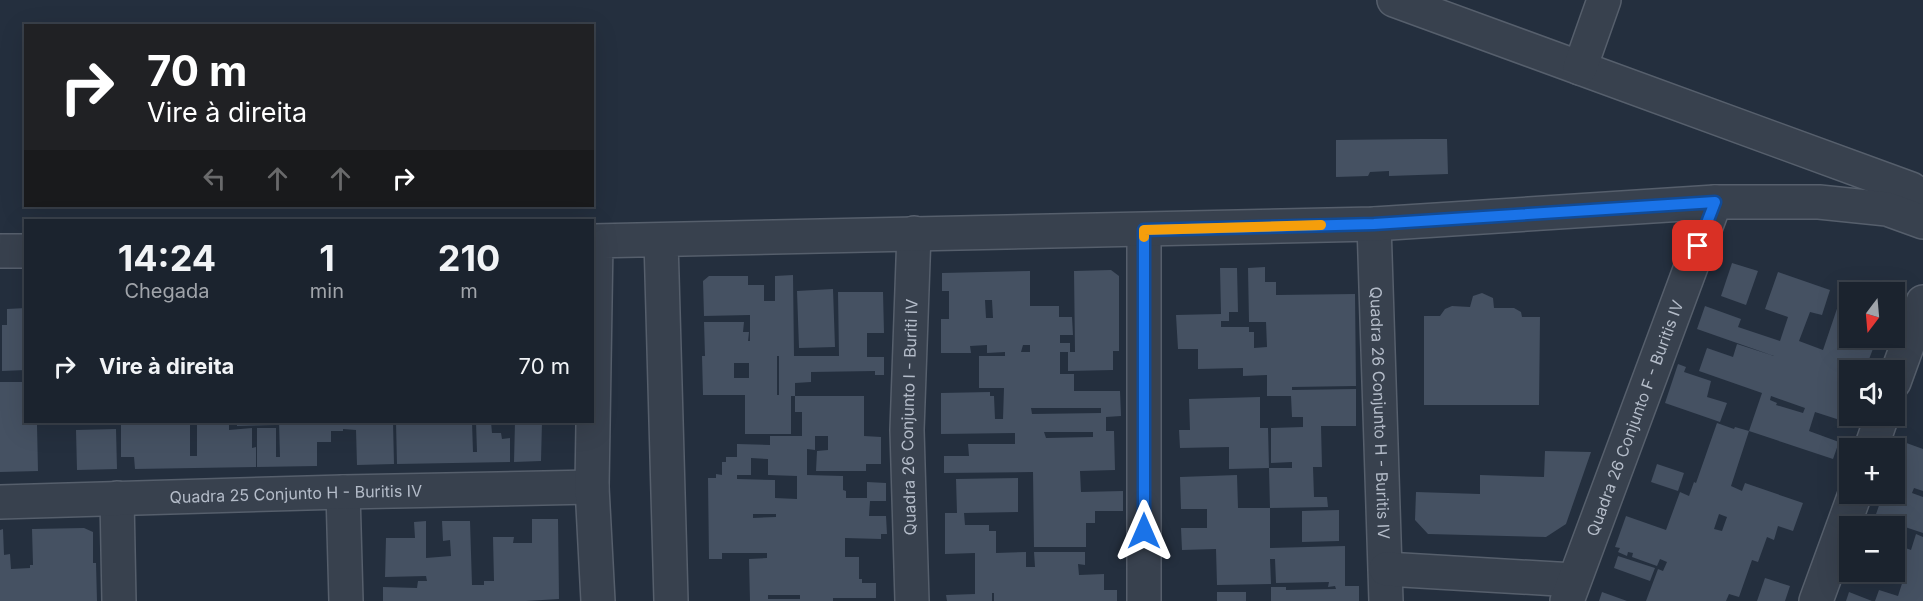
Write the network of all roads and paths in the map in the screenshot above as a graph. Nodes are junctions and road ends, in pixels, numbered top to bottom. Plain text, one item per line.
1 (1394, 0) edge
2 (1604, 0) edge
3 (1580, 68) junction
4 (1923, 198) edge
5 (1715, 202) junction
6 (1923, 222) edge
7 (1374, 224) junction
8 (1144, 230) junction
9 (914, 233) junction
10 (661, 240) junction
11 (594, 241) edge
12 (0, 251) edge
13 (24, 251) edge
14 (1923, 302) edge
15 (1902, 360) edge
16 (593, 423) edge
17 (592, 488) junction
18 (343, 492) junction
19 (117, 498) junction
20 (0, 502) edge
21 (1851, 504) edge
22 (1386, 569) junction
23 (1570, 591) edge
24 (119, 601) edge
25 (346, 601) edge
26 (598, 601) edge
27 (671, 601) edge
28 (912, 601) edge
29 (1144, 601) edge
30 (1386, 601) edge
31 (1816, 601) edge

1 - 3 street
2 - 3 street
3 - 4 street
5 - 6 street
5 - 7 street
5 - 23 street, Quadra 26 Conjunto F - Buritis IV
7 - 8 street
7 - 22 street, Quadra 26 Conjunto H - Buritis IV
8 - 9 street
8 - 29 street
9 - 10 street
9 - 28 street, Quadra 26 Conjunto I - Buriti IV
10 - 11 street
10 - 27 street
12 - 13 street
14 - 15 street
16 - 17 street
17 - 18 street, Quadra 25 Conjunto H - Buritis IV
17 - 26 street
18 - 19 street, Quadra 25 Conjunto H - Buritis IV
18 - 25 street
19 - 20 street, Quadra 25 Conjunto H - Buritis IV
19 - 24 street
21 - 31 street
22 - 23 street
22 - 30 street, Quadra 26 Conjunto H - Buritis IV

